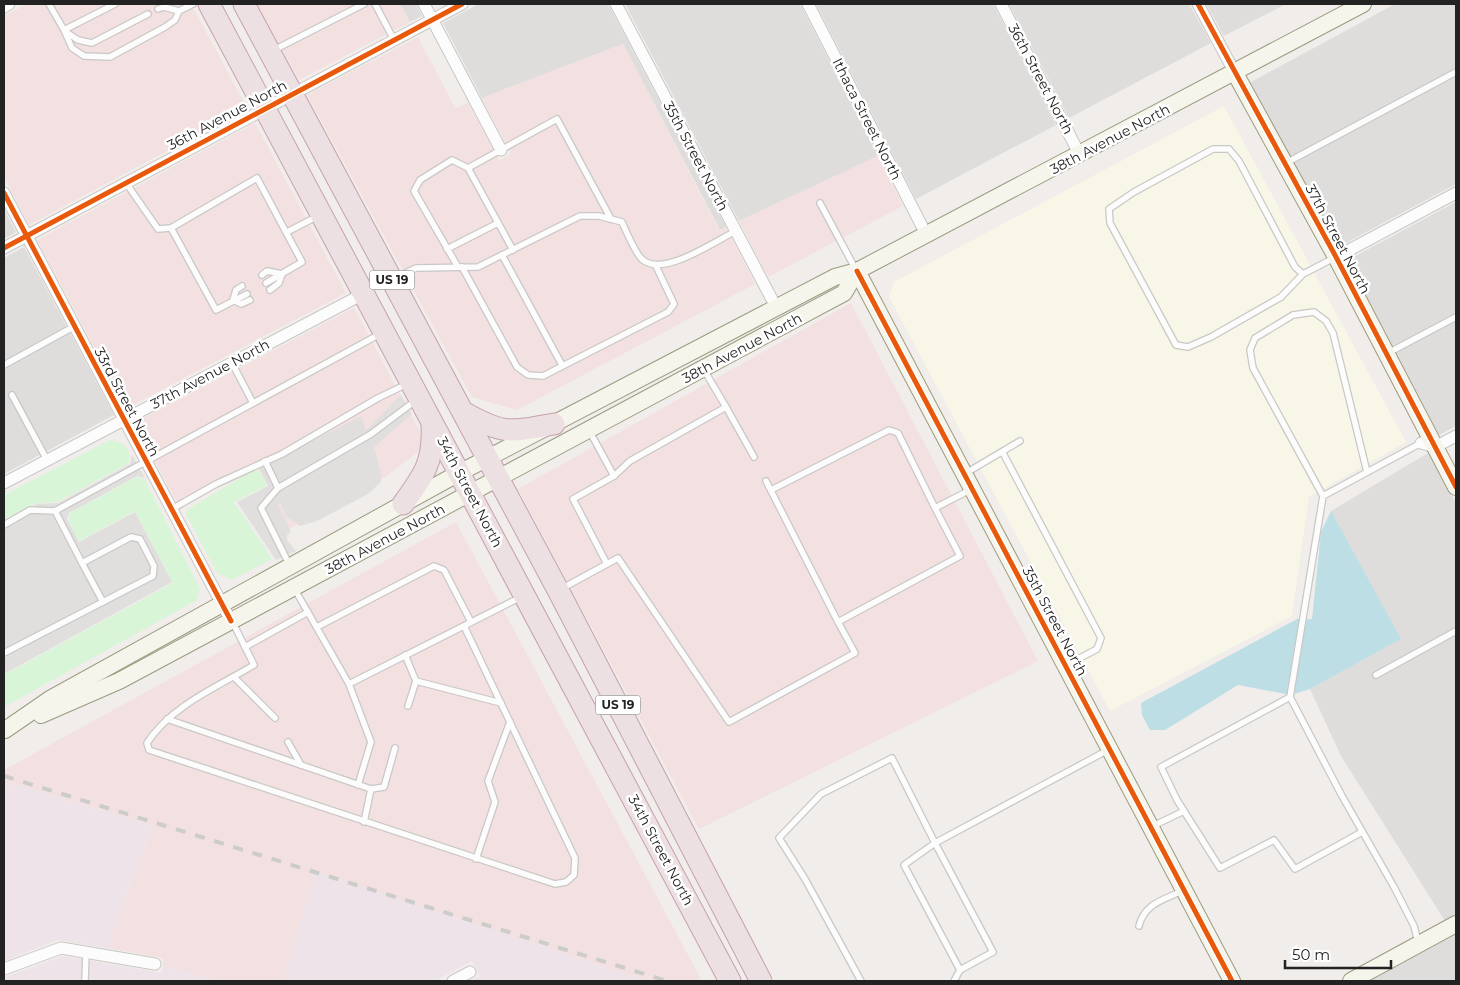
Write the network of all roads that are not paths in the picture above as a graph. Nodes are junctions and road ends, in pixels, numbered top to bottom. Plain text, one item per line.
1 (10, 4) edge
2 (49, 4) edge
3 (115, 4) edge
4 (193, 4) edge
5 (209, 4) edge
6 (244, 4) edge
7 (364, 4) edge
8 (375, 4) edge
9 (424, 4) edge
10 (462, 4) edge
11 (616, 4) edge
12 (808, 4) edge
13 (1001, 4) edge
14 (1198, 4) edge
15 (1363, 4) edge
16 (4, 7) edge
17 (158, 9) dead end
18 (179, 11) junction
19 (148, 14) dead end
20 (433, 20) junction
21 (64, 30) junction
22 (394, 40) junction
23 (270, 52) junction
24 (1235, 72) junction
25 (1456, 72) edge
26 (292, 93) junction
27 (265, 108) junction
28 (501, 150) junction
29 (1080, 155) junction
30 (1285, 164) junction
31 (468, 168) junction
32 (126, 183) junction
33 (4, 193) edge
34 (1456, 193) edge
35 (820, 203) dead end
36 (323, 217) junction
37 (612, 220) junction
38 (498, 222) junction
39 (170, 228) junction
40 (736, 231) junction
41 (287, 232) junction
42 (926, 234) junction
43 (27, 236) junction
44 (4, 248) edge
45 (447, 249) junction
46 (513, 250) junction
47 (502, 255) junction
48 (1336, 257) junction
49 (656, 266) junction
50 (460, 267) junction
51 (857, 271) junction
52 (282, 274) junction
53 (1303, 274) junction
54 (262, 275) dead end
55 (392, 280) junction
56 (266, 283) dead end
57 (242, 286) dead end
58 (270, 290) dead end
59 (363, 294) junction
60 (248, 297) dead end
61 (233, 300) junction
62 (776, 307) junction
63 (1456, 316) edge
64 (786, 325) junction
65 (74, 326) junction
66 (384, 332) junction
67 (1386, 354) junction
68 (232, 363) junction
69 (4, 365) edge
70 (562, 365) junction
71 (704, 369) junction
72 (415, 390) junction
73 (12, 395) dead end
74 (253, 403) junction
75 (726, 407) junction
76 (463, 412) junction
77 (124, 419) junction
78 (432, 423) junction
79 (554, 424) junction
80 (589, 430) junction
81 (1456, 436) edge
82 (1020, 441) dead end
83 (1428, 445) junction
84 (1003, 453) junction
85 (754, 457) dead end
86 (488, 458) junction
87 (47, 460) junction
88 (265, 461) junction
89 (147, 462) junction
90 (1367, 472) junction
91 (459, 473) junction
92 (614, 476) junction
93 (499, 478) junction
94 (766, 481) dead end
95 (968, 482) junction
96 (4, 484) edge
97 (1456, 487) edge
98 (278, 488) junction
99 (771, 490) junction
100 (471, 494) junction
101 (1323, 496) junction
102 (403, 504) junction
103 (935, 508) junction
104 (172, 509) junction
105 (55, 511) junction
106 (4, 524) edge
107 (82, 563) junction
108 (607, 564) junction
109 (290, 566) junction
110 (294, 588) junction
111 (558, 590) junction
112 (525, 595) junction
113 (103, 602) junction
114 (222, 603) junction
115 (308, 612) junction
116 (231, 621) junction
117 (472, 622) junction
118 (838, 622) junction
119 (464, 626) junction
120 (317, 627) junction
121 (1456, 630) edge
122 (245, 647) junction
123 (4, 652) edge
124 (404, 655) junction
125 (1066, 666) junction
126 (1376, 675) dead end
127 (234, 678) junction
128 (416, 681) junction
129 (349, 684) junction
130 (1290, 697) junction
131 (501, 703) junction
132 (408, 706) dead end
133 (276, 718) dead end
134 (167, 719) junction
135 (510, 722) junction
136 (4, 731) edge
137 (288, 742) dead end
138 (396, 748) dead end
139 (1110, 749) junction
140 (301, 765) junction
141 (358, 785) junction
142 (372, 789) junction
143 (1184, 811) junction
144 (364, 822) junction
145 (1151, 826) junction
146 (1362, 832) junction
147 (935, 843) junction
148 (476, 859) junction
149 (1184, 890) junction
150 (1456, 924) edge
151 (1138, 926) dead end
152 (1419, 944) junction
153 (86, 952) junction
154 (155, 964) dead end
155 (4, 970) edge
156 (960, 970) junction
157 (470, 972) dead end
158 (85, 981) edge
159 (453, 981) edge
160 (730, 981) edge
161 (761, 981) edge
162 (861, 981) edge
163 (954, 981) edge
164 (1232, 981) edge
165 (1351, 981) edge

1 - 16 street
2 - 21 lane
3 - 21 lane
4 - 18 lane
5 - 27 highway, 34th Street North / US 19
6 - 23 highway, 34th Street North / US 19
7 - 23 lane
8 - 22 lane
9 - 20 street
10 - 20 street, 36th Avenue North
11 - 40 street, 35th Street North
12 - 42 street, Ithaca Street North
13 - 29 street, 36th Street North
14 - 24 street, 37th Street North
15 - 24 main road, 38th Avenue North
17 - 18 lane
18 - 21 lane
19 - 21 lane
20 - 22 street, 36th Avenue North
20 - 28 street
22 - 26 street, 36th Avenue North
23 - 26 highway, 34th Street North / US 19
24 - 29 main road, 38th Avenue North
24 - 30 main road, 37th Street North
25 - 30 lane
26 - 27 street, 36th Avenue North
26 - 55 highway, 34th Street North / US 19
27 - 32 street, 36th Avenue North
27 - 36 highway, 34th Street North / US 19
28 - 31 lane
28 - 37 lane
29 - 42 main road, 38th Avenue North
30 - 48 main road, 37th Street North
31 - 38 lane
31 - 45 lane
32 - 39 lane
32 - 43 street, 36th Avenue North
33 - 43 street, 33rd Street North
34 - 48 street
35 - 51 lane
36 - 41 lane
36 - 55 highway
36 - 59 highway, 34th Street North / US 19
37 - 46 lane
37 - 49 lane
38 - 45 lane
38 - 46 lane
39 - 41 lane
39 - 61 lane
40 - 49 lane
40 - 62 street, 35th Street North
41 - 52 lane
42 - 51 main road, 38th Avenue North
43 - 44 street, 36th Avenue North
43 - 65 street, 33rd Street North
45 - 50 lane
46 - 47 lane
47 - 50 lane
47 - 70 lane
48 - 53 lane
48 - 67 main road, 37th Street North
49 - 70 lane
50 - 55 lane
50 - 70 lane
51 - 62 main road, 38th Avenue North
51 - 64 main road, 38th Avenue North
51 - 95 main road, 35th Street North
52 - 54 lane
52 - 56 lane
52 - 58 lane
53 - 53 lane
55 - 76 highway, 34th Street North / US 19
57 - 61 lane
59 - 66 highway, 34th Street North / US 19
59 - 68 street, 37th Avenue North
60 - 61 lane
62 - 64 lane
62 - 79 main road, 38th Avenue North
63 - 67 lane
64 - 71 main road, 38th Avenue North
65 - 69 lane
65 - 77 street, 33rd Street North
66 - 72 highway, 34th Street North / US 19
66 - 74 lane
67 - 83 main road, 37th Street North
68 - 74 lane
68 - 77 street, 37th Avenue North
71 - 75 lane
71 - 80 main road, 38th Avenue North
72 - 78 highway, 34th Street North / US 19
72 - 88 lane
72 - 98 lane
73 - 87 lane
74 - 89 lane
75 - 85 lane
75 - 92 lane
76 - 79 highway
76 - 86 highway, 34th Street North / US 19
77 - 87 street, 37th Avenue North
77 - 89 street, 33rd Street North
78 - 91 highway, 34th Street North / US 19
78 - 102 highway
79 - 86 main road, 38th Avenue North
80 - 92 lane
80 - 93 main road, 38th Avenue North
81 - 83 street
82 - 84 lane
83 - 90 lane
83 - 97 main road, 37th Street North
84 - 95 lane
84 - 125 lane
86 - 91 main road, 38th Avenue North
86 - 93 highway, 34th Street North / US 19
87 - 96 street, 37th Avenue North
88 - 98 lane
88 - 104 lane
89 - 104 street, 33rd Street North
89 - 105 lane
90 - 101 lane
90 - 101 lane
91 - 100 highway, 34th Street North / US 19
91 - 102 main road, 38th Avenue North
92 - 108 lane
93 - 100 main road, 38th Avenue North
93 - 111 highway, 34th Street North / US 19
94 - 99 lane
95 - 103 lane
95 - 125 main road, 35th Street North
98 - 109 lane
99 - 103 lane
99 - 118 lane
100 - 110 main road, 38th Avenue North
100 - 112 highway, 34th Street North / US 19
101 - 130 lane
102 - 109 main road, 38th Avenue North
103 - 118 lane
104 - 114 street, 33rd Street North
105 - 106 lane
105 - 107 lane
107 - 113 lane
107 - 113 lane
108 - 111 lane
108 - 118 lane
109 - 114 main road, 38th Avenue North
110 - 115 lane
110 - 116 main road, 38th Avenue North
111 - 161 highway, 34th Street North / US 19
112 - 117 lane
112 - 160 highway, 34th Street North / US 19
113 - 123 lane
114 - 116 street, 33rd Street North
114 - 136 main road, 38th Avenue North
115 - 120 lane
115 - 122 lane
116 - 122 lane
116 - 136 main road, 38th Avenue North
117 - 119 lane
117 - 120 lane
119 - 124 lane
119 - 131 lane
120 - 129 lane
121 - 126 lane
122 - 127 lane
124 - 128 lane
124 - 129 lane
125 - 139 main road, 35th Street North
127 - 133 lane
127 - 134 lane
128 - 131 lane
128 - 132 lane
129 - 141 lane
130 - 143 lane
130 - 146 lane
131 - 135 lane
134 - 140 lane
134 - 144 lane
135 - 148 lane
135 - 148 lane
137 - 140 lane
138 - 142 lane
139 - 145 main road, 35th Street North
139 - 147 lane
140 - 141 lane
141 - 142 lane
142 - 144 lane
143 - 145 lane
143 - 146 lane
144 - 148 lane
145 - 149 main road, 35th Street North
146 - 152 lane
147 - 156 lane
147 - 156 lane
147 - 162 lane
149 - 151 lane
149 - 164 main road, 35th Street North
150 - 152 main road
152 - 165 main road
153 - 154 street
153 - 155 street
153 - 158 lane
156 - 163 lane
157 - 159 street

